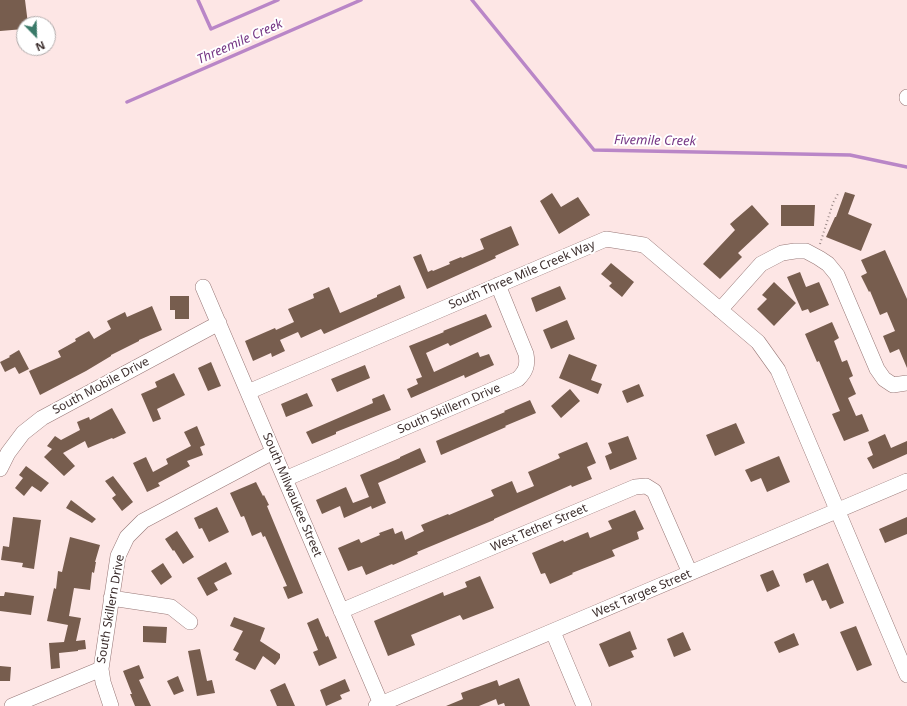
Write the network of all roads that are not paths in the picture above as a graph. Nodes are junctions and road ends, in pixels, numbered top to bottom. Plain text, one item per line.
1 (498, 285) junction
2 (203, 287) dead end
3 (720, 310) junction
4 (219, 323) junction
5 (907, 383) edge
6 (248, 392) junction
7 (274, 452) junction
8 (0, 469) edge
9 (285, 479) junction
10 (907, 481) edge
11 (837, 510) junction
12 (690, 573) junction
13 (111, 598) junction
14 (342, 611) junction
15 (190, 622) dead end
16 (552, 632) junction
17 (101, 669) junction
18 (907, 675) edge
19 (378, 705) edge
20 (12, 706) edge
21 (111, 706) edge
22 (584, 706) edge

1 - 3 street, South Three Mile Creek Way
1 - 6 street, South Three Mile Creek Way
1 - 9 street, South Skillern Drive
2 - 4 street, South Milwaukee Street
3 - 5 street
3 - 11 street, South Three Mile Creek Way
4 - 6 street, South Milwaukee Street
4 - 8 street, South Mobile Drive
6 - 7 street, South Milwaukee Street
7 - 9 street, South Milwaukee Street
7 - 13 street, South Skillern Drive
9 - 14 street, South Milwaukee Street
10 - 11 street, West Targee Street
11 - 12 street, West Targee Street
11 - 18 street, South Three Mile Creek Way
12 - 14 street, West Tether Street
12 - 16 street, West Targee Street
13 - 15 street
13 - 17 street, South Skillern Drive
14 - 19 street, South Milwaukee Street
16 - 19 street, West Targee Street
16 - 22 street
17 - 20 street
17 - 21 street, South Skillern Drive

